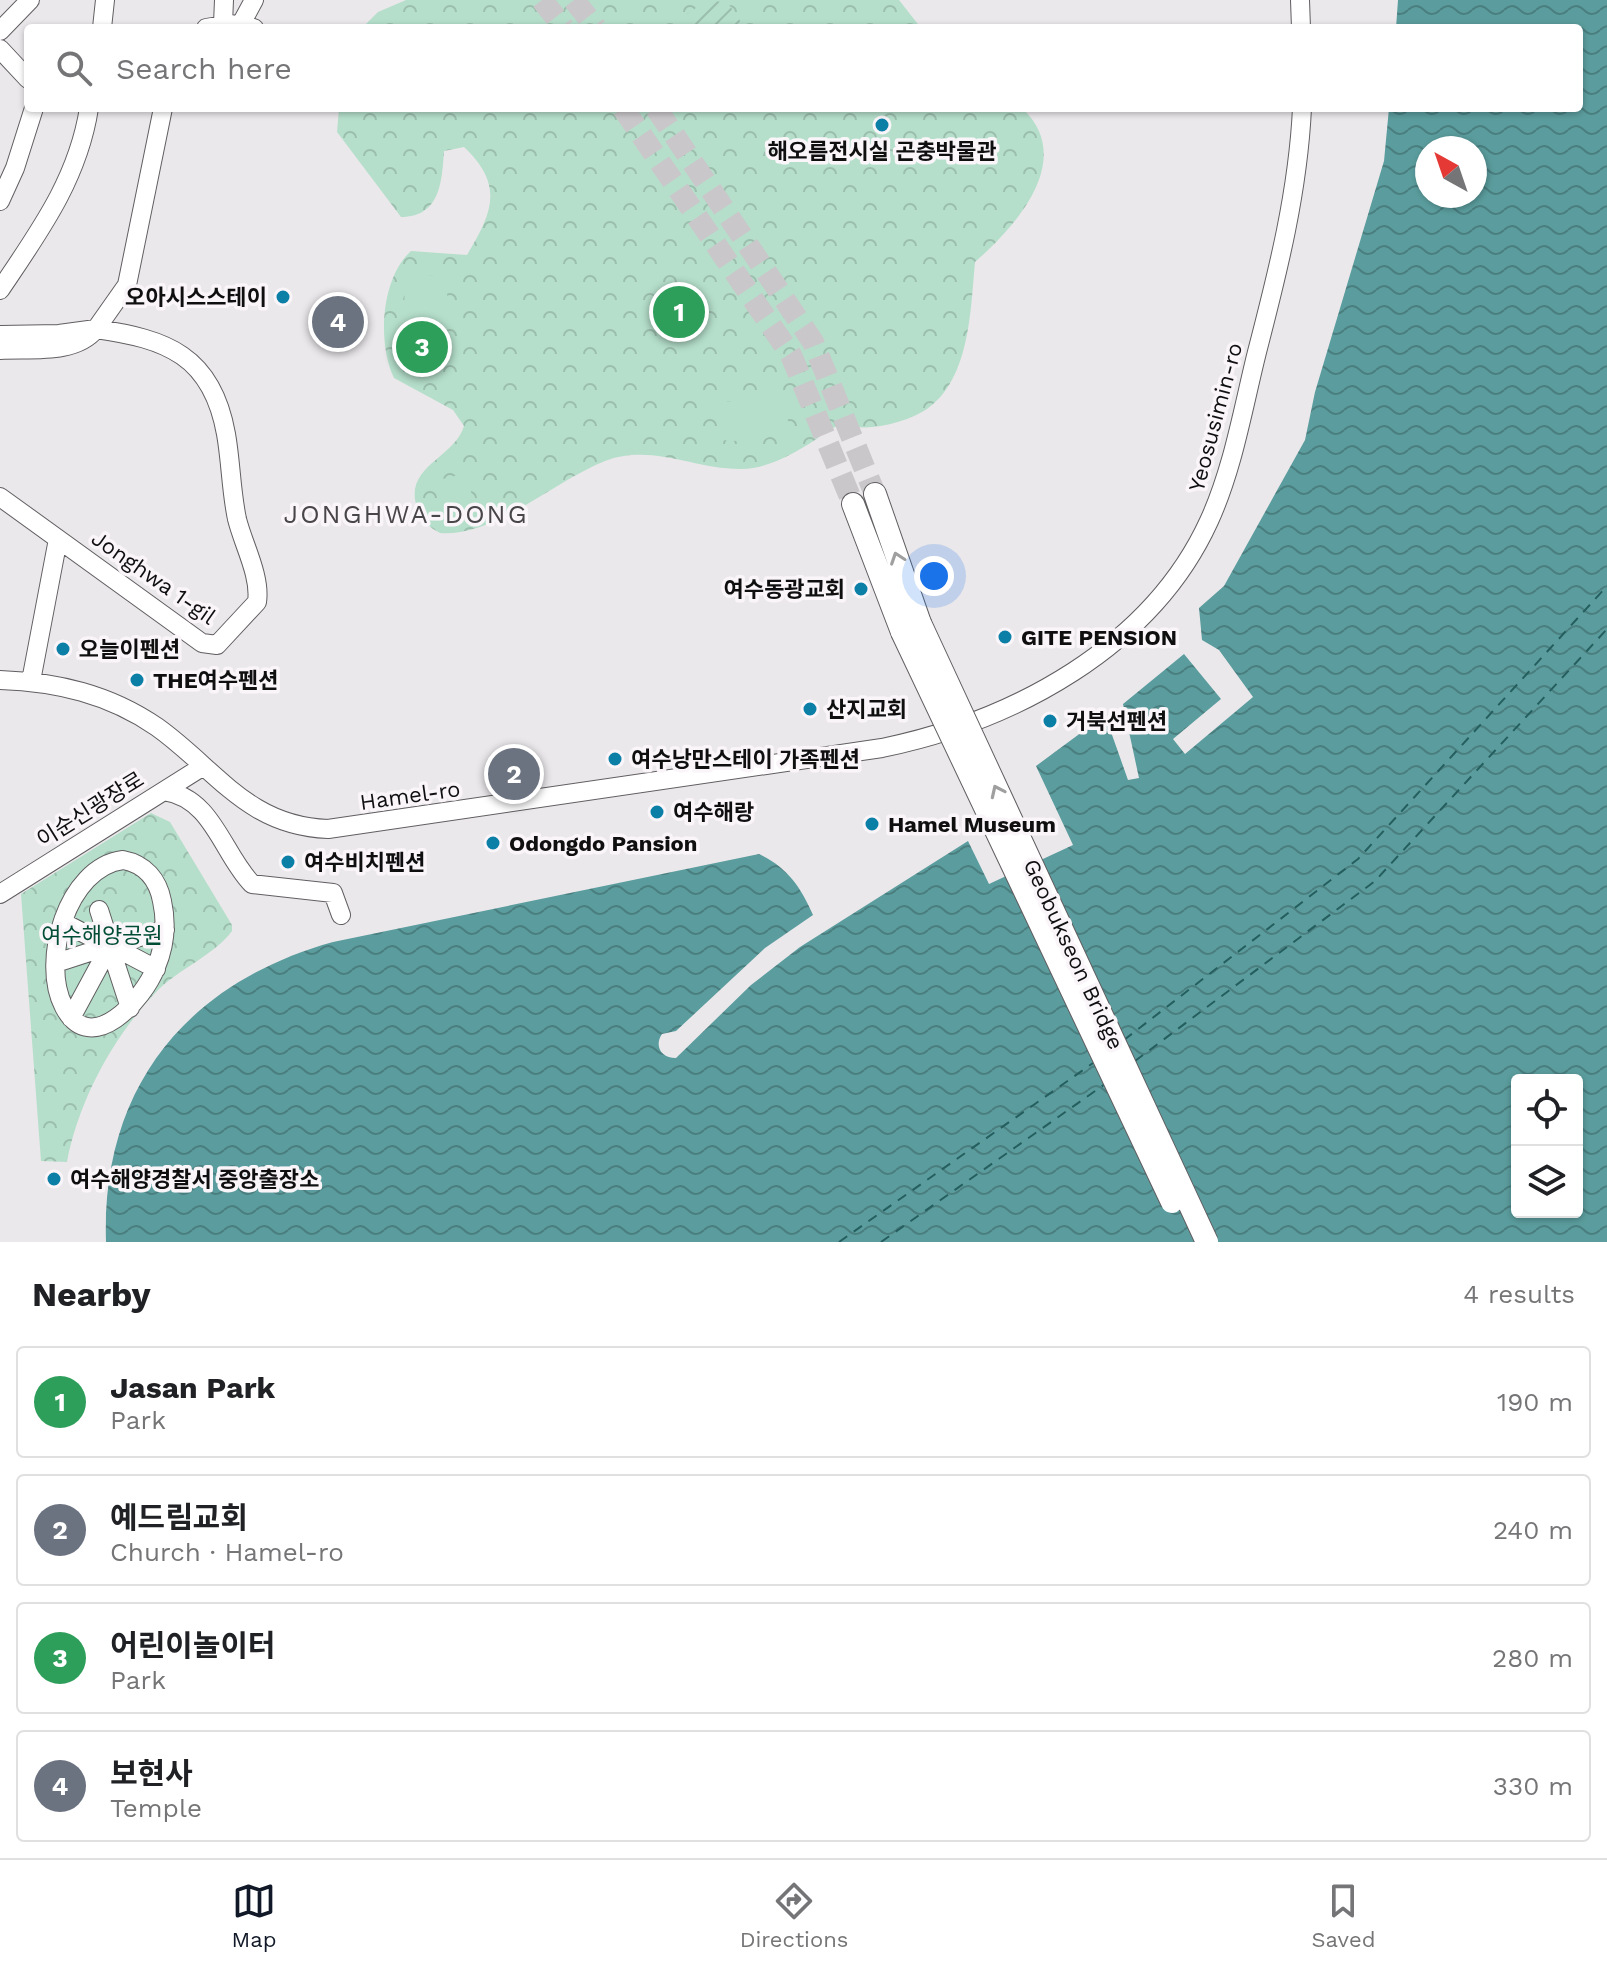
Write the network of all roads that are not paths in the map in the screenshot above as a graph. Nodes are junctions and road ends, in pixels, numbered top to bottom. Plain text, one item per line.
1 (30, 0) edge
2 (105, 0) edge
3 (224, 0) edge
4 (254, 0) edge
5 (1300, 0) edge
6 (102, 24) edge
7 (230, 24) edge
8 (233, 24) edge
9 (1301, 24) edge
10 (0, 31) edge
11 (0, 49) edge
12 (24, 75) edge
13 (33, 112) edge
14 (88, 112) edge
15 (162, 112) edge
16 (1302, 112) edge
17 (0, 201) edge
18 (0, 290) edge
19 (96, 329) junction
20 (0, 335) edge
21 (0, 350) edge
22 (875, 494) tunnel mouth
23 (0, 497) edge
24 (853, 504) tunnel mouth
25 (58, 539) junction
26 (911, 628) junction
27 (0, 680) edge
28 (31, 681) junction
29 (974, 722) joint
30 (202, 767) junction
31 (164, 791) junction
32 (0, 894) edge
33 (99, 910) dead end
34 (341, 915) dead end
35 (64, 923) junction
36 (165, 930) junction
37 (112, 943) junction
38 (56, 963) junction
39 (156, 969) junction
40 (130, 1008) junction
41 (71, 1018) junction
42 (1191, 1242) edge
43 (1207, 1242) edge

1 - 10 street
2 - 6 street
3 - 7 street
4 - 8 street
5 - 9 street
11 - 12 street
13 - 17 street
14 - 18 street
15 - 19 street
16 - 29 street, Yeosusimin-ro
19 - 20 street
19 - 21 street
19 - 25 street, Jonghwa 1-gil
26 -> 22 main road
23 - 25 street, Jonghwa 1-gil
24 - 26 main road
25 - 28 street
26 - 42 main road, Geobukseon Bridge, bridge
43 -> 26 main road, Geobukseon Bridge, bridge
27 - 28 street, Hamel-ro
28 - 30 street, Hamel-ro
29 - 30 street, Hamel-ro
30 - 31 street, 이순신광장로
31 - 32 street, 이순신광장로
31 - 34 street
33 - 37 street
35 - 36 street
35 - 37 street
35 - 38 street
36 - 37 street
36 - 39 street
37 - 38 street
37 - 39 street
37 - 40 street
37 - 41 street
38 - 41 street
39 - 40 street
40 - 41 street

